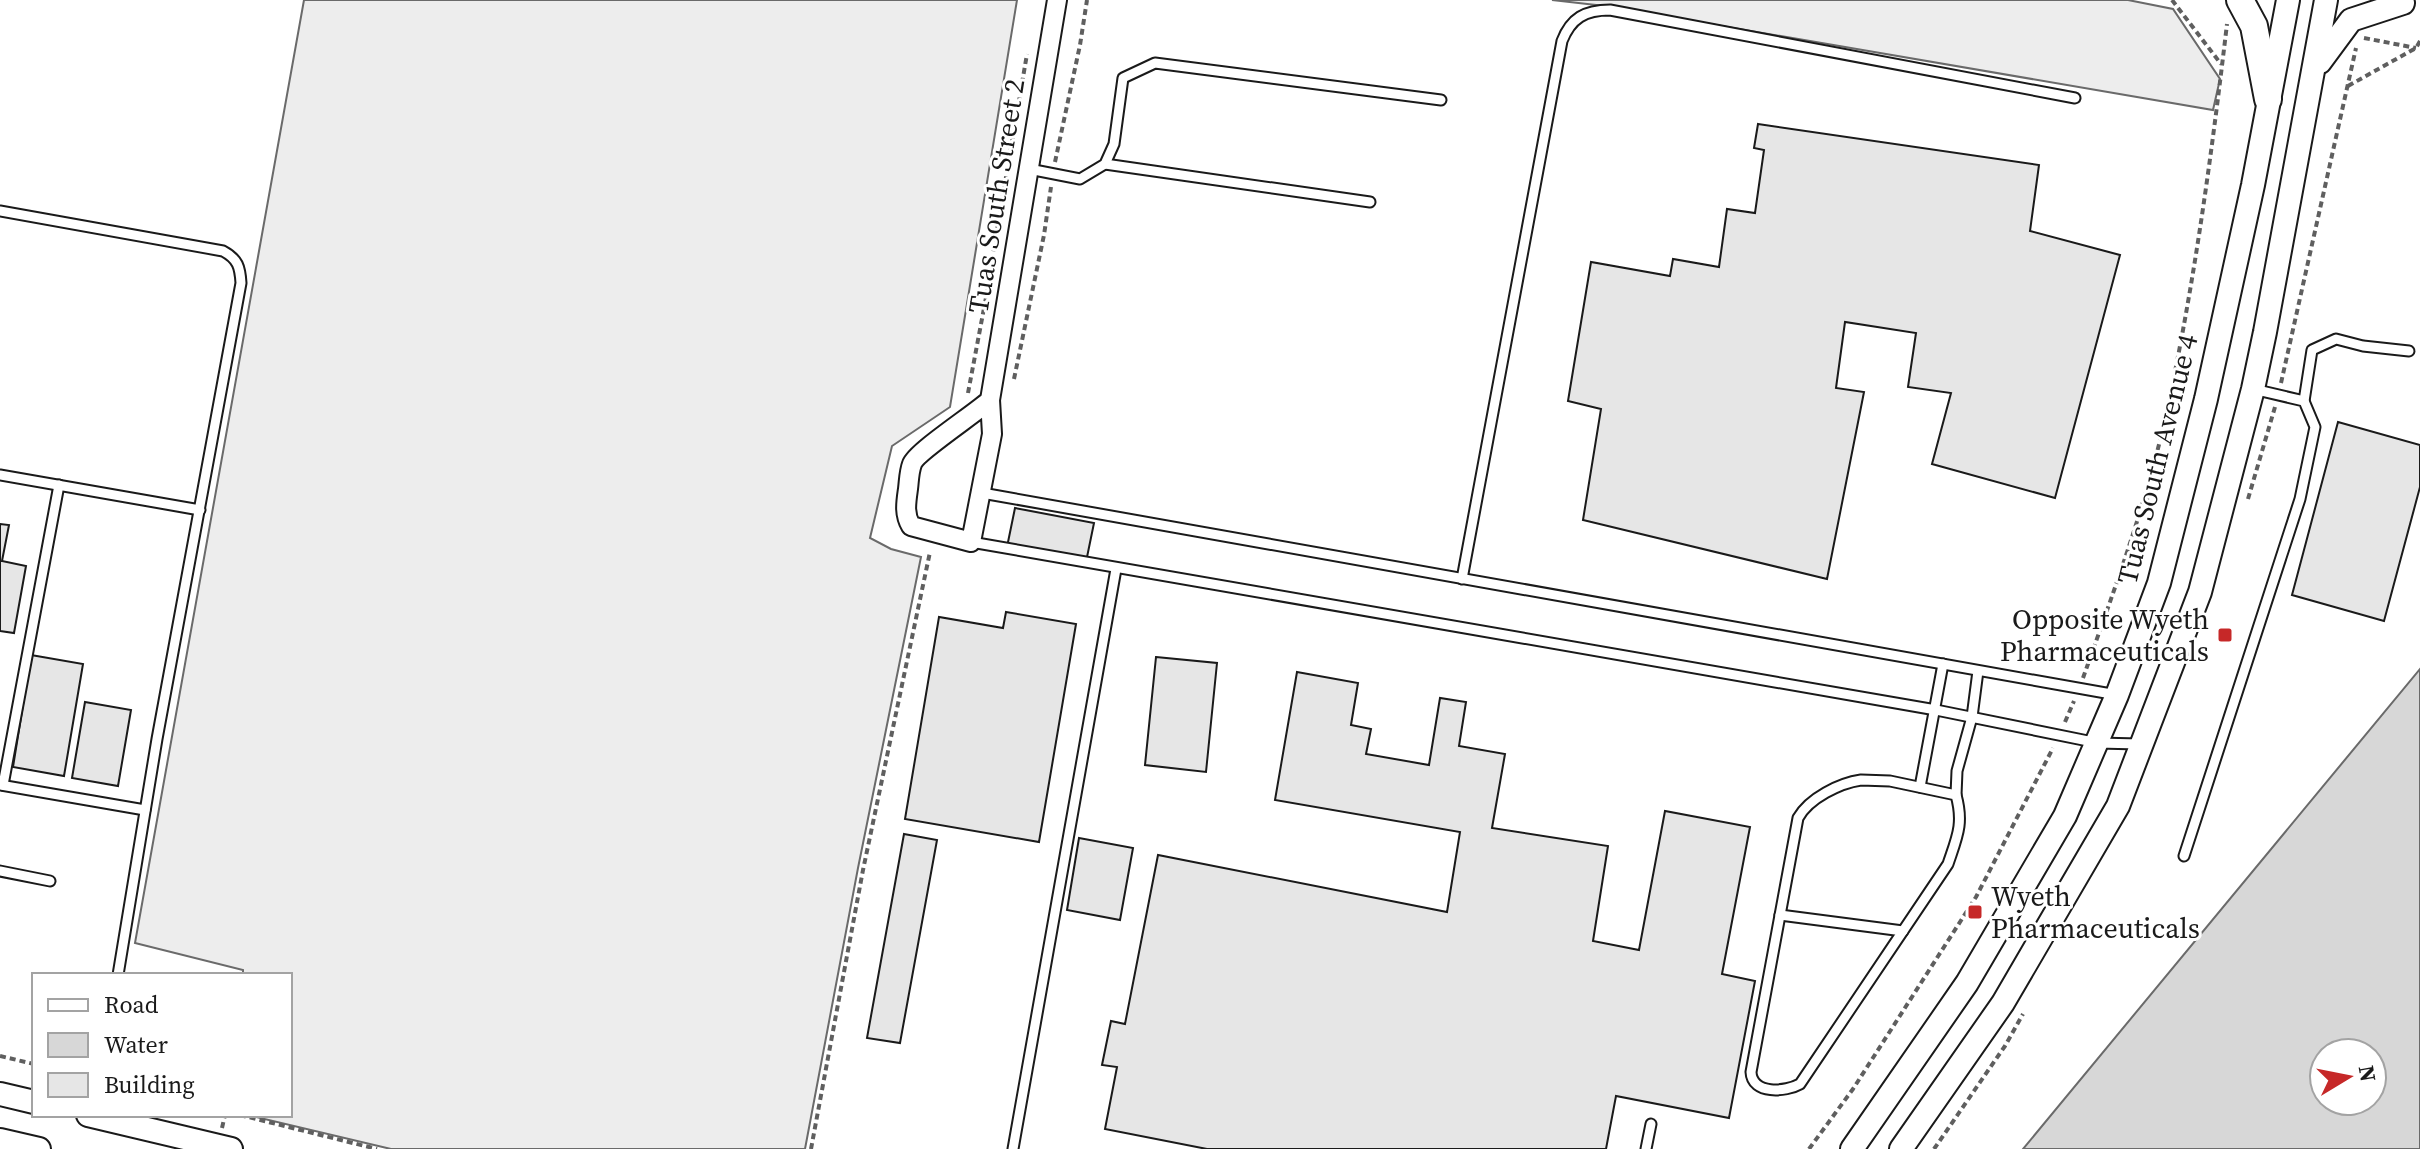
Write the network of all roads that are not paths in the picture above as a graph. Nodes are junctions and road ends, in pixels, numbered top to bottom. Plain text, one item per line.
1 (1057, 0) edge
2 (2288, 0) edge
3 (2326, 0) edge
4 (2403, 3) edge
5 (2234, 7) edge
6 (2314, 72) junction
7 (2075, 98) dead end
8 (2268, 99) junction
9 (1441, 100) dead end
10 (1105, 164) junction
11 (1029, 169) junction
12 (1370, 202) dead end
13 (0, 211) edge
14 (2409, 351) dead end
15 (2253, 389) junction
16 (990, 400) junction
17 (2304, 401) junction
18 (0, 475) edge
19 (59, 485) junction
20 (982, 493) junction
21 (200, 510) junction
22 (971, 542) junction
23 (1116, 569) junction
24 (1462, 579) junction
25 (1943, 664) junction
26 (1978, 671) junction
27 (2117, 695) junction
28 (1936, 710) junction
29 (1972, 717) junction
30 (2098, 743) junction
31 (2143, 744) junction
32 (1, 785) edge
33 (1920, 787) junction
34 (1956, 795) junction
35 (145, 810) junction
36 (2184, 856) dead end
37 (0, 871) edge
38 (50, 881) dead end
39 (1780, 915) junction
40 (1903, 931) junction
41 (118, 973) edge
42 (0, 1094) edge
43 (32, 1102) edge
44 (98, 1117) edge
45 (1651, 1124) dead end
46 (0, 1140) edge
47 (39, 1149) edge
48 (231, 1149) edge
49 (1013, 1149) edge
50 (1646, 1149) edge
51 (1852, 1149) edge
52 (1901, 1149) edge

1 - 11 street, Tuas South Street 2
2 - 8 street, Tuas South Avenue 4
3 - 6 street
4 - 6 street
5 - 8 main road
6 - 15 street
7 - 24 lane
8 - 27 street, Tuas South Avenue 4
9 - 10 lane
10 - 11 lane
10 - 12 lane
11 - 16 street, Tuas South Street 2
13 - 21 lane
14 - 17 lane
15 - 17 lane
15 - 31 street
16 - 20 street, Tuas South Street 2
16 - 22 street
17 - 36 lane
18 - 19 lane
19 - 21 lane
19 - 32 lane
20 - 22 street, Tuas South Street 2
20 - 24 lane
21 - 35 lane
22 - 23 lane
23 - 28 lane
23 - 49 lane
24 - 25 lane
25 - 26 lane
25 - 28 lane
26 - 27 lane
26 - 29 lane
27 - 30 street, Tuas South Avenue 4
28 - 29 lane
28 - 33 lane
29 - 30 lane
29 - 34 lane
30 - 31 lane
30 - 51 street, Tuas South Avenue 4
31 - 52 street
32 - 35 lane
33 - 34 lane
33 - 39 lane
34 - 40 lane
35 - 41 lane
37 - 38 lane
39 - 40 lane
39 - 40 lane
42 - 43 street
44 - 48 street
45 - 50 lane
46 - 47 street

